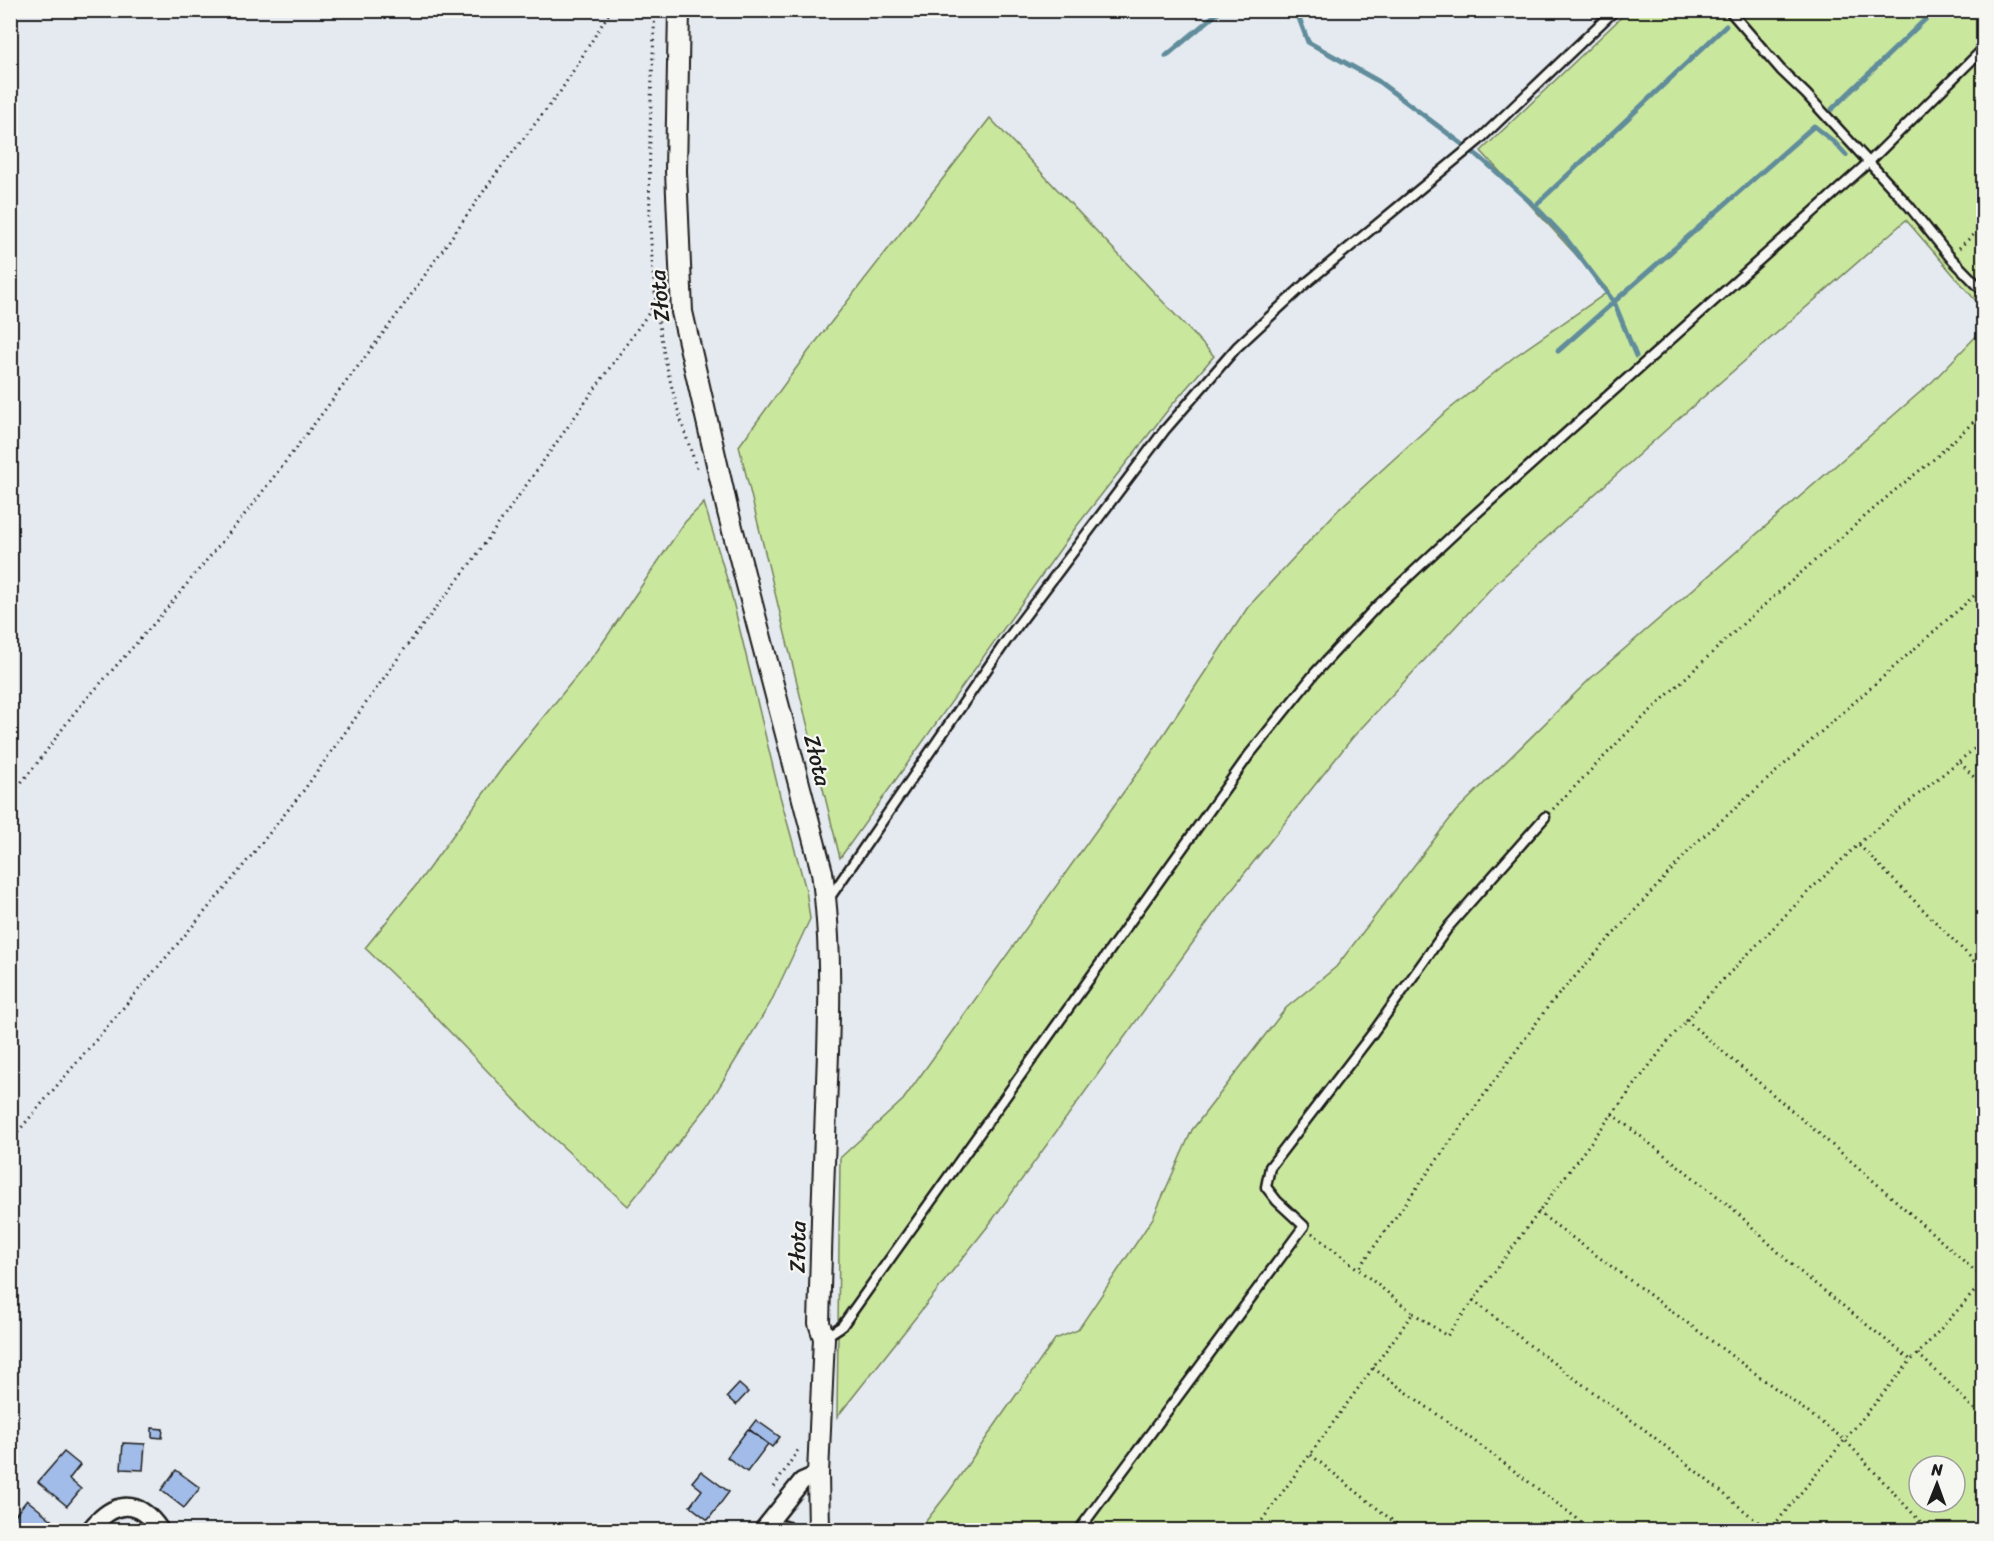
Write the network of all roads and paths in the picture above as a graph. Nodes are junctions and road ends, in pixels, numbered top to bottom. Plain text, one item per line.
1 (611, 10) edge
2 (655, 10) edge
3 (679, 10) edge
4 (1615, 10) edge
5 (1730, 10) edge
6 (1983, 48) edge
7 (1868, 163) junction
8 (1983, 225) edge
9 (1950, 257) junction
10 (680, 281) junction
11 (1983, 292) edge
12 (657, 304) junction
13 (1983, 412) edge
14 (699, 474) dead end
15 (1983, 587) edge
16 (1983, 741) edge
17 (1959, 761) junction
18 (1983, 788) edge
19 (10, 796) edge
20 (1545, 817) joint
21 (1859, 845) junction
22 (826, 903) junction
23 (1983, 971) edge
24 (1686, 1020) junction
25 (1612, 1114) junction
26 (10, 1141) edge
27 (1538, 1212) junction
28 (1304, 1226) junction
29 (1358, 1269) junction
30 (1983, 1280) edge
31 (1473, 1300) junction
32 (1413, 1313) junction
33 (824, 1338) junction
34 (1918, 1354) junction
35 (1911, 1360) junction
36 (1373, 1368) junction
37 (1983, 1420) edge
38 (1845, 1440) junction
39 (802, 1444) dead end
40 (1311, 1455) junction
41 (818, 1474) junction
42 (783, 1506) junction
43 (764, 1529) edge
44 (90, 1530) edge
45 (160, 1530) edge
46 (785, 1530) edge
47 (819, 1530) edge
48 (1079, 1530) edge
49 (1255, 1530) edge
50 (1404, 1530) edge
51 (1592, 1530) edge
52 (1769, 1530) edge
53 (1928, 1530) edge

1 - 19 path
2 - 12 path
3 - 10 street, Złota
4 - 22 lane
5 - 7 lane
6 - 7 lane
7 - 9 lane
7 - 33 lane
8 - 9 path
9 - 11 lane
10 - 12 path
10 - 22 street, Złota
12 - 14 path
12 - 26 path
13 - 20 path
15 - 29 path
16 - 17 path
17 - 18 path
17 - 21 path
20 - 28 lane
21 - 23 path
21 - 24 path
22 - 33 street, Złota
24 - 25 path
24 - 30 path
25 - 27 path
25 - 35 path
27 - 31 path
27 - 38 path
28 - 29 path
28 - 48 lane
29 - 32 path
30 - 34 path
31 - 32 path
31 - 52 path
32 - 36 path
33 - 41 street, Złota
34 - 35 path
34 - 37 path
35 - 38 path
36 - 40 path
36 - 51 path
38 - 52 path
38 - 53 path
39 - 42 path
40 - 49 path
40 - 50 path
41 - 42 street
41 - 47 street, Złota
42 - 43 street
43 - 46 street
44 - 45 street

